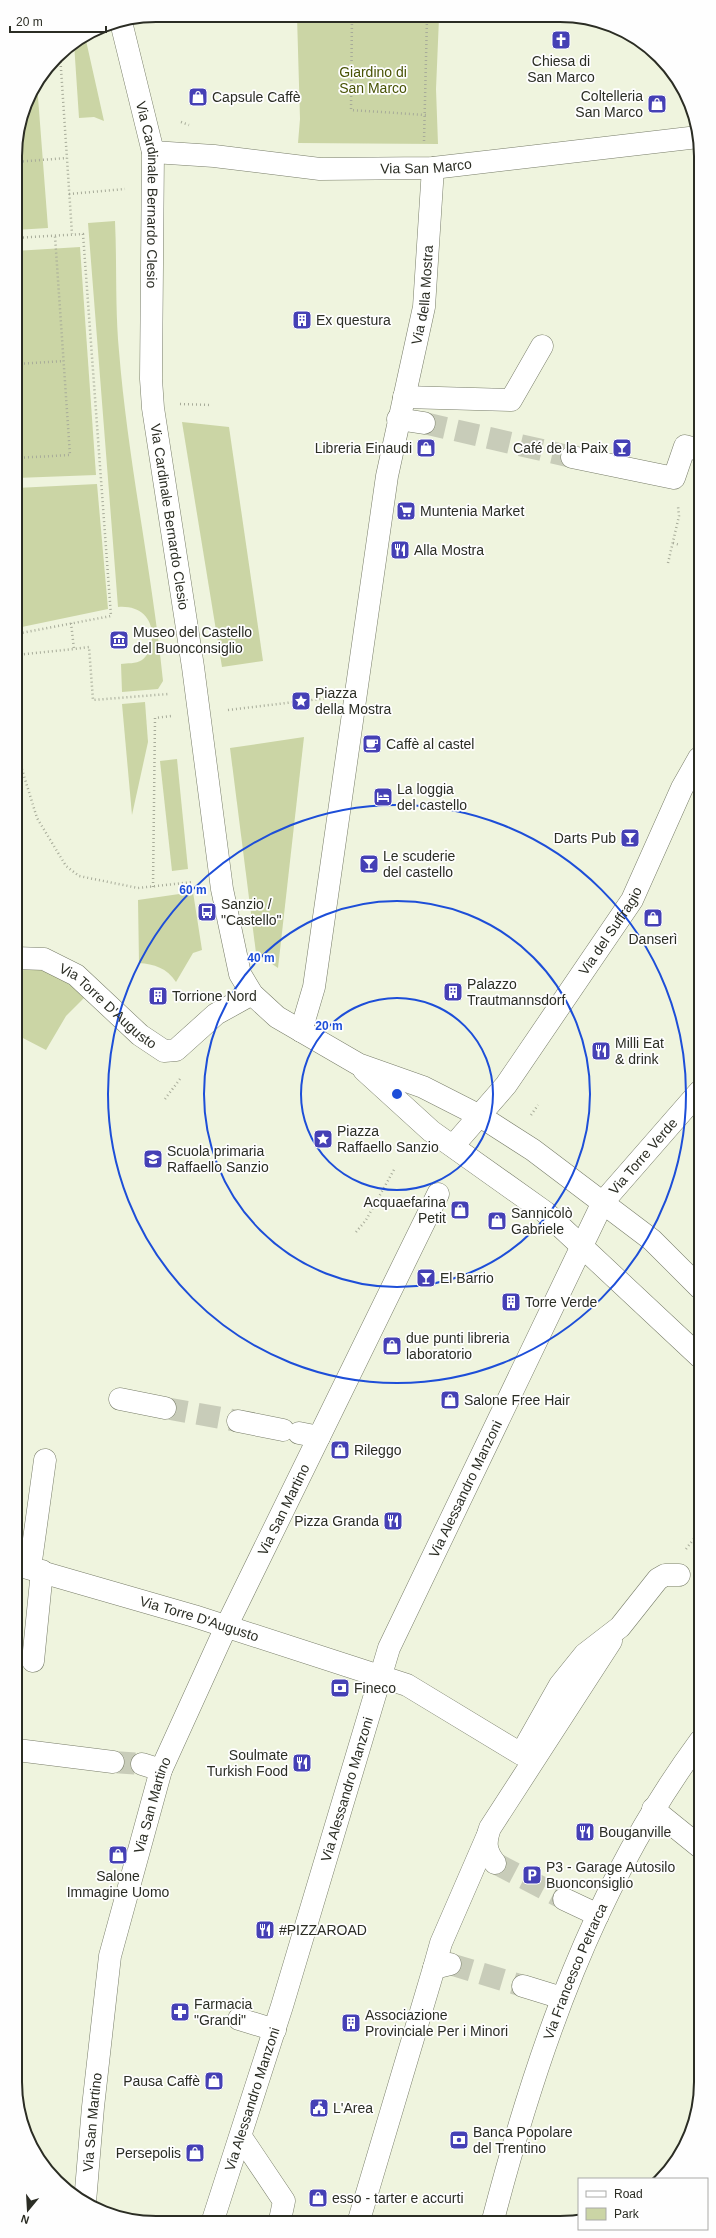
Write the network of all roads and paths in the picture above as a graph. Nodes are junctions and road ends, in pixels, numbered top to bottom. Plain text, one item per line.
1 (352, 22) edge
2 (427, 22) edge
3 (122, 27) edge
4 (61, 62) edge
5 (426, 115) junction
6 (691, 133) edge
7 (424, 143) dead end
8 (153, 152) junction
9 (67, 158) junction
10 (22, 161) edge
11 (433, 168) junction
12 (126, 189) dead end
13 (69, 194) junction
14 (72, 234) junction
15 (55, 236) junction
16 (22, 238) edge
17 (542, 346) dead end
18 (63, 361) junction
19 (22, 364) edge
20 (404, 397) junction
21 (173, 404) dead end
22 (212, 405) dead end
23 (398, 419) junction
24 (424, 423) tunnel mouth
25 (694, 449) edge
26 (572, 457) tunnel mouth
27 (22, 458) edge
28 (674, 478) junction
29 (673, 543) junction
30 (680, 545) dead end
31 (668, 563) dead end
32 (71, 623) junction
33 (22, 633) edge
34 (74, 649) junction
35 (22, 654) edge
36 (172, 693) dead end
37 (309, 700) dead end
38 (223, 711) dead end
39 (176, 715) dead end
40 (694, 767) edge
41 (22, 769) edge
42 (195, 882) dead end
43 (153, 887) junction
44 (22, 958) edge
45 (252, 994) junction
46 (301, 1031) junction
47 (358, 1064) junction
48 (175, 1085) dead end
49 (694, 1099) edge
50 (165, 1100) dead end
51 (480, 1116) junction
52 (453, 1146) junction
53 (395, 1168) dead end
54 (438, 1194) dead end
55 (603, 1202) junction
56 (356, 1232) dead end
57 (583, 1248) junction
58 (694, 1282) edge
59 (694, 1351) edge
60 (120, 1400) dead end
61 (165, 1408) tunnel mouth
62 (238, 1421) tunnel mouth
63 (300, 1433) junction
64 (45, 1460) dead end
65 (30, 1568) edge
66 (679, 1575) dead end
67 (226, 1627) junction
68 (620, 1627) junction
69 (33, 1661) dead end
70 (379, 1676) junction
71 (694, 1750) edge
72 (22, 1751) edge
73 (113, 1762) tunnel mouth
74 (654, 1809) junction
75 (487, 1837) junction
76 (694, 1842) edge
77 (495, 1863) tunnel mouth
78 (564, 1899) tunnel mouth
79 (598, 1915) junction
80 (523, 1986) tunnel mouth
81 (562, 1998) junction
82 (238, 2019) dead end
83 (275, 2030) junction
84 (241, 2137) junction
85 (86, 2196) edge
86 (214, 2216) edge
87 (281, 2216) edge
88 (360, 2216) edge
89 (494, 2216) edge

1 - 5 path
2 - 5 path
3 - 8 street, Via Cardinale Bernardo Clesio
4 - 9 path
5 - 7 path
6 - 11 street, Via San Marco
8 - 11 street, Via San Marco
8 - 45 street, Via Cardinale Bernardo Clesio
9 - 10 path
9 - 13 path
11 - 20 street, Via della Mostra
12 - 13 path
13 - 14 path
14 - 15 path
14 - 32 path
15 - 16 path
15 - 18 path
17 - 20 street
18 - 19 path
18 - 27 path
20 - 23 street, Via della Mostra
21 - 22 path
23 - 24 street
23 - 46 street
25 - 28 street
26 - 28 street
28 - 29 path
29 - 30 path
29 - 31 path
32 - 33 path
32 - 34 path
34 - 35 path
34 - 36 path
37 - 38 path
39 - 43 path
40 - 51 street, Via del Suffragio
41 - 43 path
42 - 43 path
44 - 45 street, Via Torre D'Augusto
45 - 46 street, Via Cardinale Bernardo Clesio
46 - 47 street
47 - 51 street
47 - 52 street
48 - 50 path
49 - 55 street, Via Torre Verde
51 - 52 street, Via del Suffragio
51 - 55 street
52 - 57 street
53 - 56 path
54 - 63 street, Via San Martino
55 - 57 street, Via Alessandro Manzoni
55 - 58 street
57 - 59 street
57 - 70 street, Via Alessandro Manzoni
60 - 61 street
62 - 63 street
63 - 67 street, Via San Martino
64 - 65 street
65 - 67 street, Via Torre D'Augusto
65 - 69 street
66 - 68 street
67 - 70 street, Via Torre D'Augusto
67 - 85 street, Via San Martino
68 - 70 street, Via Torre D'Augusto
68 - 75 street
70 - 83 street, Via Alessandro Manzoni
71 - 74 street, Via Francesco Petrarca
72 - 73 street
74 - 76 street
74 - 79 street, Via Francesco Petrarca
75 - 77 street
75 - 88 street
78 - 79 street
79 - 81 street, Via Francesco Petrarca
80 - 81 street
81 - 89 street, Via Francesco Petrarca
82 - 83 street
83 - 84 street, Via Alessandro Manzoni
84 - 86 street, Via Alessandro Manzoni
84 - 87 street

